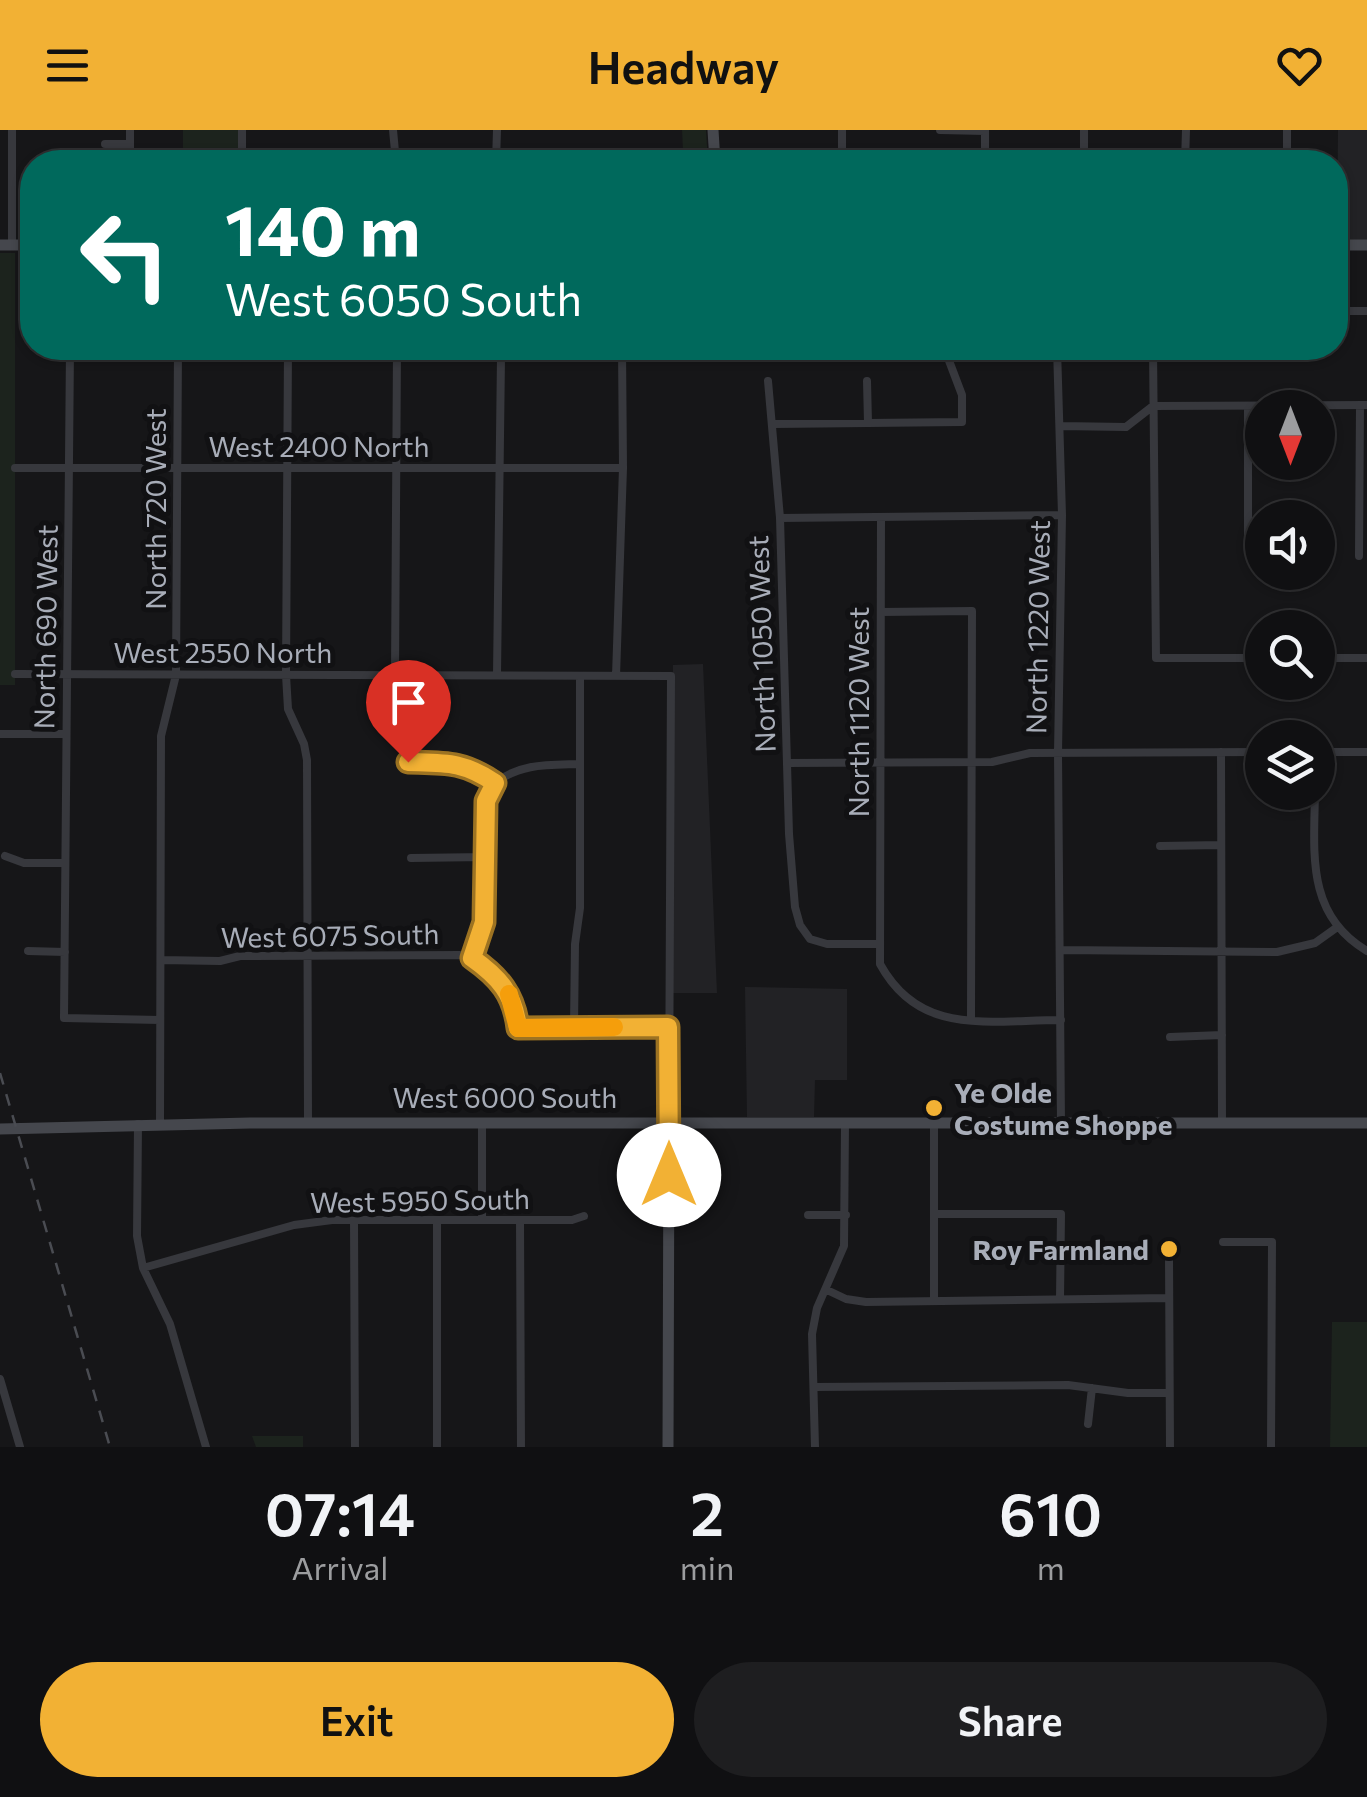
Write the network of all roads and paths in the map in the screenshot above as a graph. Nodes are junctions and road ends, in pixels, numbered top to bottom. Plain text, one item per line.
1 (12, 130) edge
2 (130, 130) edge
3 (940, 130) edge
4 (986, 131) edge
5 (105, 144) dead end
6 (130, 144) junction
7 (0, 148) edge
8 (12, 148) junction
9 (130, 150) edge
10 (6, 246) edge
11 (70, 360) edge
12 (178, 360) edge
13 (288, 360) edge
14 (397, 360) edge
15 (501, 360) edge
16 (622, 360) edge
17 (949, 360) edge
18 (1057, 360) edge
19 (1153, 360) edge
20 (867, 380) dead end
21 (768, 381) dead end
22 (1335, 405) edge
23 (1363, 405) edge
24 (1153, 406) junction
25 (1245, 406) edge
26 (868, 423) junction
27 (774, 424) junction
28 (1060, 426) junction
29 (15, 468) dead end
30 (71, 468) junction
31 (178, 468) junction
32 (290, 468) junction
33 (398, 468) junction
34 (500, 468) junction
35 (623, 468) junction
36 (1062, 515) junction
37 (881, 517) junction
38 (780, 518) junction
39 (1359, 556) dead end
40 (880, 612) junction
41 (1245, 658) edge
42 (1335, 658) edge
43 (1367, 658) edge
44 (15, 674) dead end
45 (66, 674) junction
46 (176, 675) junction
47 (286, 675) junction
48 (395, 675) junction
49 (497, 675) junction
50 (580, 676) junction
51 (616, 676) junction
52 (0, 734) edge
53 (66, 734) junction
54 (1058, 752) junction
55 (1221, 752) junction
56 (1245, 752) edge
57 (1335, 752) edge
58 (1367, 752) edge
59 (408, 762) dead end
60 (880, 762) junction
61 (972, 762) junction
62 (787, 763) junction
63 (580, 764) junction
64 (495, 783) junction
65 (1315, 810) edge
66 (1222, 845) junction
67 (1160, 846) dead end
68 (5, 856) dead end
69 (486, 857) junction
70 (410, 858) dead end
71 (65, 863) junction
72 (1336, 928) junction
73 (880, 944) junction
74 (1061, 950) junction
75 (28, 951) dead end
76 (1367, 951) edge
77 (65, 952) junction
78 (1222, 952) junction
79 (308, 956) junction
80 (472, 958) junction
81 (160, 960) junction
82 (160, 1020) junction
83 (971, 1020) junction
84 (1061, 1020) junction
85 (668, 1027) junction
86 (574, 1028) junction
87 (1222, 1036) junction
88 (1170, 1037) dead end
89 (669, 1121) junction
90 (482, 1122) junction
91 (845, 1122) junction
92 (160, 1123) junction
93 (308, 1123) junction
94 (934, 1123) junction
95 (1060, 1123) junction
96 (1222, 1123) junction
97 (1367, 1123) edge
98 (138, 1124) junction
99 (0, 1125) edge
100 (934, 1214) junction
101 (808, 1215) dead end
102 (846, 1215) junction
103 (584, 1216) dead end
104 (354, 1220) junction
105 (438, 1220) junction
106 (482, 1220) junction
107 (520, 1220) junction
108 (1222, 1242) dead end
109 (1169, 1258) dead end
110 (142, 1268) junction
111 (826, 1290) junction
112 (1169, 1298) junction
113 (1060, 1299) junction
114 (934, 1301) junction
115 (0, 1379) edge
116 (814, 1387) junction
117 (1092, 1388) junction
118 (1170, 1393) junction
119 (4, 1407) edge
120 (1088, 1424) dead end
121 (20, 1447) edge
122 (206, 1447) edge
123 (354, 1447) edge
124 (438, 1447) edge
125 (520, 1447) edge
126 (668, 1447) edge
127 (815, 1447) edge
128 (1170, 1447) edge
129 (1271, 1447) edge

1 - 8 street
2 - 6 street
3 - 4 street
5 - 6 street
6 - 9 street
7 - 8 street
8 - 10 street
11 - 30 street, North 690 West
12 - 31 street, North 720 West
13 - 32 street
14 - 33 street
15 - 34 street
16 - 35 street
17 - 26 street
18 - 28 street, North 1220 West
19 - 24 street
20 - 26 street
21 - 27 street, North 1050 West
22 - 23 street
23 - 39 street
24 - 25 street
24 - 28 street
24 - 41 street
26 - 27 street
27 - 38 street, North 1050 West
28 - 36 street, North 1220 West
29 - 30 street, West 2400 North
30 - 31 street, West 2400 North
30 - 45 street, North 690 West
31 - 32 street, West 2400 North
31 - 46 street, North 720 West
32 - 33 street, West 2400 North
32 - 47 street
33 - 34 street, West 2400 North
33 - 48 street
34 - 35 street, West 2400 North
34 - 49 street
35 - 51 street
36 - 37 street
36 - 54 street, North 1220 West
37 - 38 street
37 - 40 street, North 1120 West
38 - 62 street, North 1050 West
40 - 60 street, North 1120 West
40 - 61 street
42 - 43 street
44 - 45 street, West 2550 North
45 - 46 street, West 2550 North
45 - 53 street, North 690 West
46 - 47 street, West 2550 North
46 - 81 street, North 720 West
47 - 48 street, West 2550 North
47 - 79 street
48 - 49 street, West 2550 North
49 - 50 street, West 2550 North
50 - 51 street, West 2550 North
50 - 63 street
51 - 85 street, West 2550 North
52 - 53 street
53 - 71 street, North 690 West
54 - 55 street
54 - 61 street
54 - 74 street, North 1220 West
55 - 56 street
55 - 66 street
57 - 58 street
59 - 64 street
60 - 61 street
60 - 62 street
60 - 73 street, North 1120 West
61 - 83 street
62 - 73 street, North 1050 West
63 - 64 street
63 - 86 street
64 - 69 street
65 - 72 street
66 - 67 street
66 - 78 street
68 - 71 street
69 - 70 street
69 - 80 street
71 - 77 street, North 690 West
72 - 76 street
72 - 78 street
73 - 83 street, North 1120 West
74 - 78 street
74 - 84 street, North 1220 West
75 - 77 street
77 - 82 street, North 690 West
78 - 87 street
79 - 80 street, West 6075 South
79 - 81 street, West 6075 South
79 - 93 street
80 - 86 street, West 6075 South
81 - 82 street, North 720 West
82 - 92 street, North 720 West
83 - 84 street
84 - 95 street, North 1220 West
85 - 86 street
85 - 89 street
87 - 88 street
87 - 96 street
89 - 90 street, West 6000 South
89 - 91 street, West 6000 South
89 - 126 street
90 - 93 street, West 6000 South
90 - 106 street
91 - 94 street, West 6000 South
91 - 102 street
92 - 93 street, West 6000 South
92 - 98 street, West 6000 South
94 - 95 street, West 6000 South
94 - 100 street
95 - 96 street, West 6000 South
96 - 97 street, West 6000 South
98 - 99 street, West 6000 South
98 - 110 street
100 - 113 street
100 - 114 street
101 - 102 street
102 - 111 street
103 - 107 street, West 5950 South
104 - 105 street, West 5950 South
104 - 110 street, West 5950 South
104 - 123 street
105 - 106 street, West 5950 South
105 - 124 street
106 - 107 street, West 5950 South
107 - 125 street
108 - 129 street
109 - 112 street
110 - 122 street
111 - 114 street
111 - 116 street
112 - 113 street
112 - 118 street
113 - 114 street
115 - 119 street
116 - 117 street
116 - 127 street
117 - 118 street
117 - 120 street
118 - 128 street
119 - 121 street

